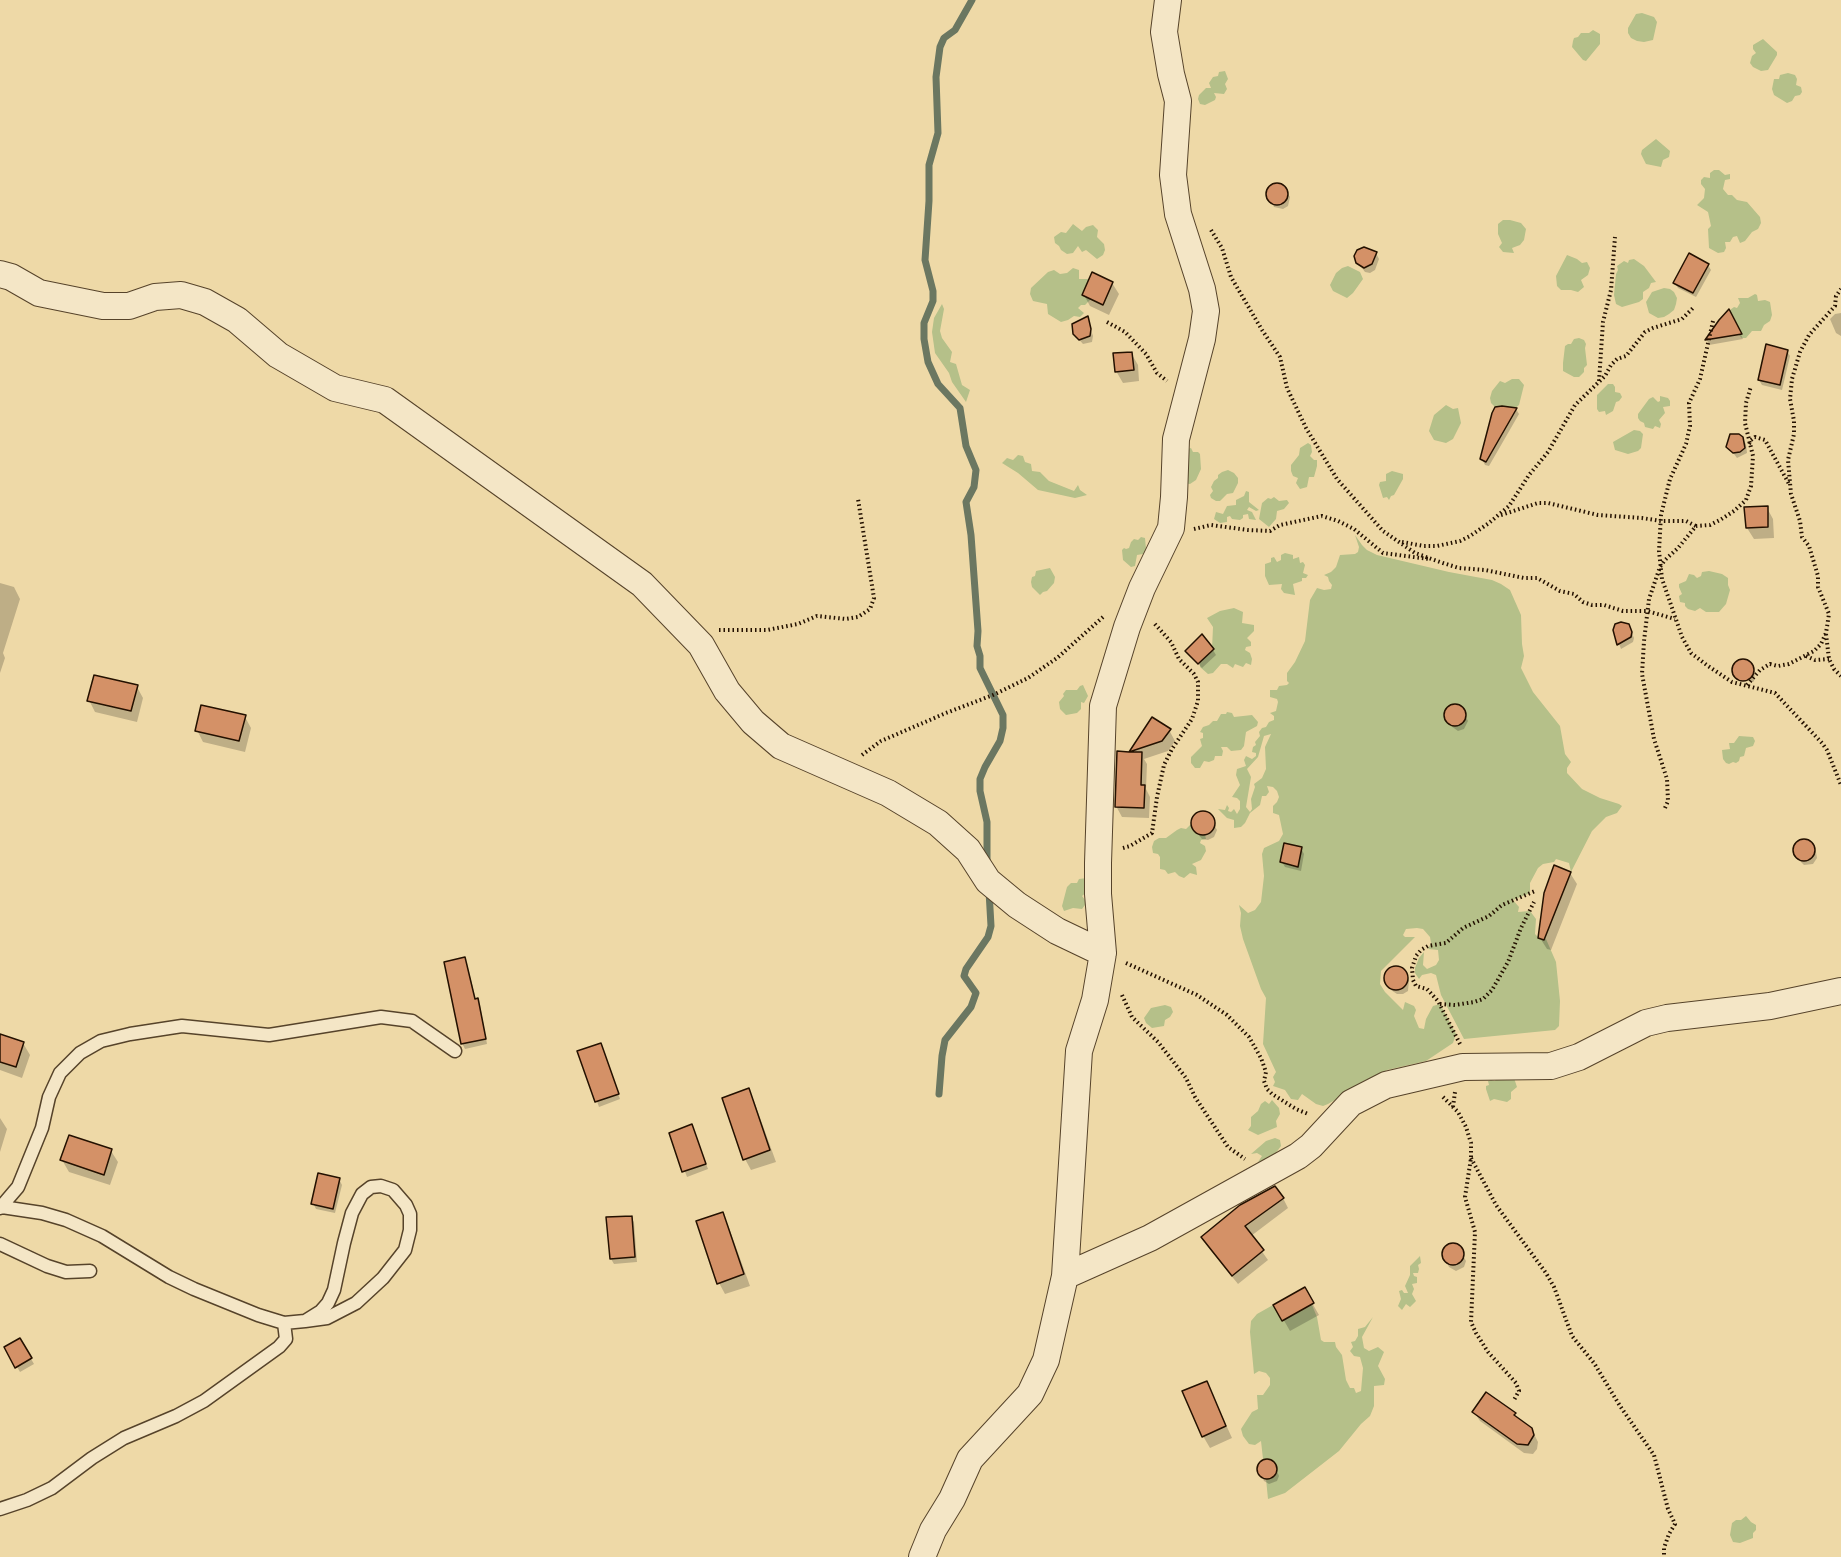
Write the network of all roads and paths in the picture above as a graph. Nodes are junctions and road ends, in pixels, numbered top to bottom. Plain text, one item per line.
1 (1168, 0) edge
2 (1206, 224) dead end
3 (1615, 237) dead end
4 (0, 274) edge
5 (1841, 289) edge
6 (1694, 308) dead end
7 (1713, 321) dead end
8 (1107, 322) dead end
9 (1599, 381) junction
10 (1751, 386) dead end
11 (1189, 392) junction
12 (1749, 444) junction
13 (1790, 487) junction
14 (858, 499) dead end
15 (1497, 516) junction
16 (1661, 521) junction
17 (1696, 526) junction
18 (1400, 542) junction
19 (1159, 554) junction
20 (1436, 560) junction
21 (1660, 567) junction
22 (1138, 598) junction
23 (1110, 610) dead end
24 (1647, 611) junction
25 (1675, 619) junction
26 (682, 626) junction
27 (1826, 633) junction
28 (1805, 655) junction
29 (1830, 659) junction
30 (1841, 676) edge
31 (1747, 685) junction
32 (822, 764) junction
33 (1841, 786) edge
34 (1665, 808) dead end
35 (1098, 863) junction
36 (1535, 891) dead end
37 (1534, 902) dead end
38 (1103, 953) junction
39 (1841, 991) edge
40 (1440, 1004) junction
41 (455, 1051) dead end
42 (1463, 1067) junction
43 (1416, 1077) junction
44 (1453, 1107) junction
45 (1313, 1116) dead end
46 (1471, 1158) junction
47 (1273, 1170) junction
48 (1, 1207) edge
49 (0, 1244) edge
50 (90, 1271) dead end
51 (1065, 1276) junction
52 (305, 1321) junction
53 (284, 1323) junction
54 (1514, 1400) dead end
55 (0, 1509) edge
56 (922, 1557) edge
57 (1664, 1557) edge

1 - 11 street
2 - 18 path
3 - 9 path
4 - 26 street
5 - 13 path
6 - 9 path
7 - 16 path
8 - 11 path
9 - 15 path
10 - 12 path
11 - 19 street
12 - 13 path
12 - 17 path
13 - 27 path
14 - 26 path
15 - 16 path
15 - 18 path
16 - 17 path
16 - 21 path
17 - 21 path
18 - 20 path
19 - 20 path
19 - 22 street
20 - 24 path
21 - 24 path
21 - 25 path
22 - 35 street
22 - 35 path
23 - 32 path
24 - 25 path
24 - 34 path
25 - 31 path
26 - 32 street
27 - 28 path
27 - 29 path
28 - 29 path
28 - 31 path
29 - 30 path
31 - 33 path
32 - 38 street
35 - 38 street
36 - 40 path
37 - 40 path
38 - 45 path
38 - 47 path
38 - 51 street
39 - 42 street
40 - 42 path
41 - 48 lane
42 - 43 street
42 - 44 path
43 - 44 path
43 - 47 street
44 - 46 path
46 - 54 path
46 - 57 path
47 - 51 street
48 - 53 lane
49 - 50 lane
51 - 56 street
52 - 52 lane
52 - 53 lane
53 - 55 lane

